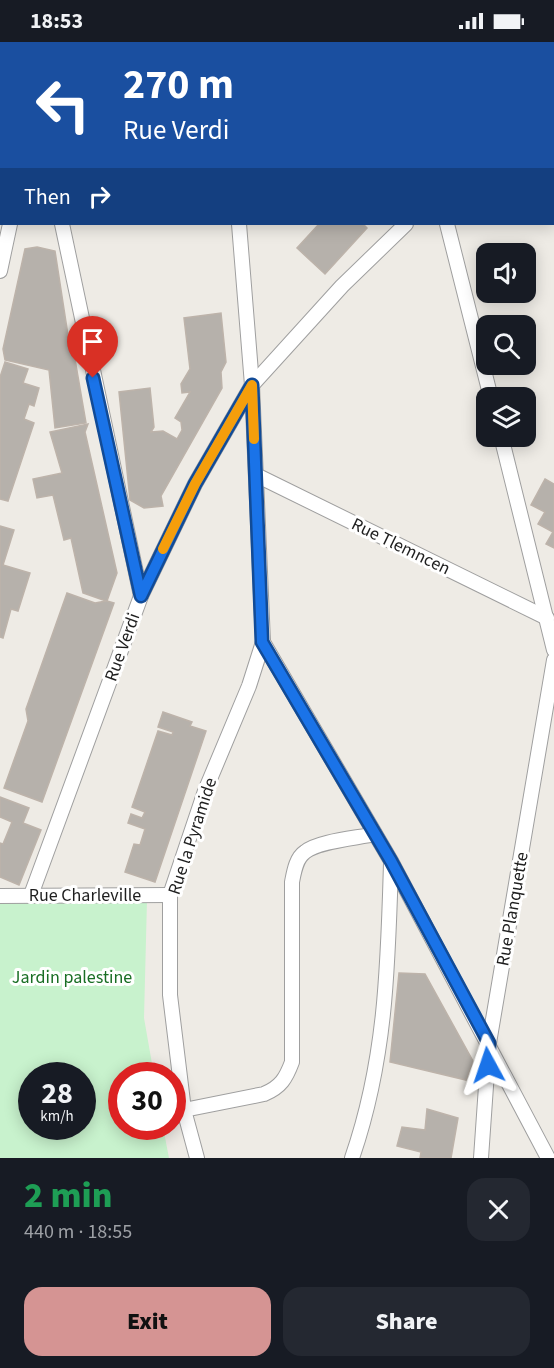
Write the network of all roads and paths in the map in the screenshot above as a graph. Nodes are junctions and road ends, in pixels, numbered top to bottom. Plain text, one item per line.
1 (9, 225) edge
2 (62, 225) edge
3 (239, 225) edge
4 (405, 225) edge
5 (447, 225) edge
6 (0, 271) edge
7 (252, 385) junction
8 (488, 387) edge
9 (504, 447) edge
10 (256, 475) junction
11 (141, 596) junction
12 (550, 612) edge
13 (262, 642) junction
14 (554, 650) edge
15 (554, 660) edge
16 (375, 834) junction
17 (391, 861) junction
18 (31, 895) junction
19 (170, 895) junction
20 (0, 896) edge
21 (489, 1043) junction
22 (178, 1062) edge
23 (186, 1110) edge
24 (186, 1117) edge
25 (197, 1158) edge
26 (352, 1158) edge
27 (481, 1158) edge
28 (548, 1158) edge

1 - 6 street
2 - 11 street
3 - 7 street
4 - 7 street, Rue Verdi
5 - 8 street
7 - 10 street
7 - 11 street, Rue Verdi
9 - 12 street
10 - 12 street, Rue Tlemncen
10 - 13 street
11 - 18 street, Rue Verdi
12 - 14 street
13 - 16 street
13 - 19 street, Rue la Pyramide
15 - 21 street, Rue Planquette
16 - 17 street
16 - 23 street
17 - 21 street
17 - 26 street
18 - 19 street, Rue Charleville
18 - 20 street, Rue Charleville
19 - 22 street, Rue la Pyramide
21 - 27 street, Rue Planquette
21 - 28 street
24 - 25 street, Rue la Pyramide

